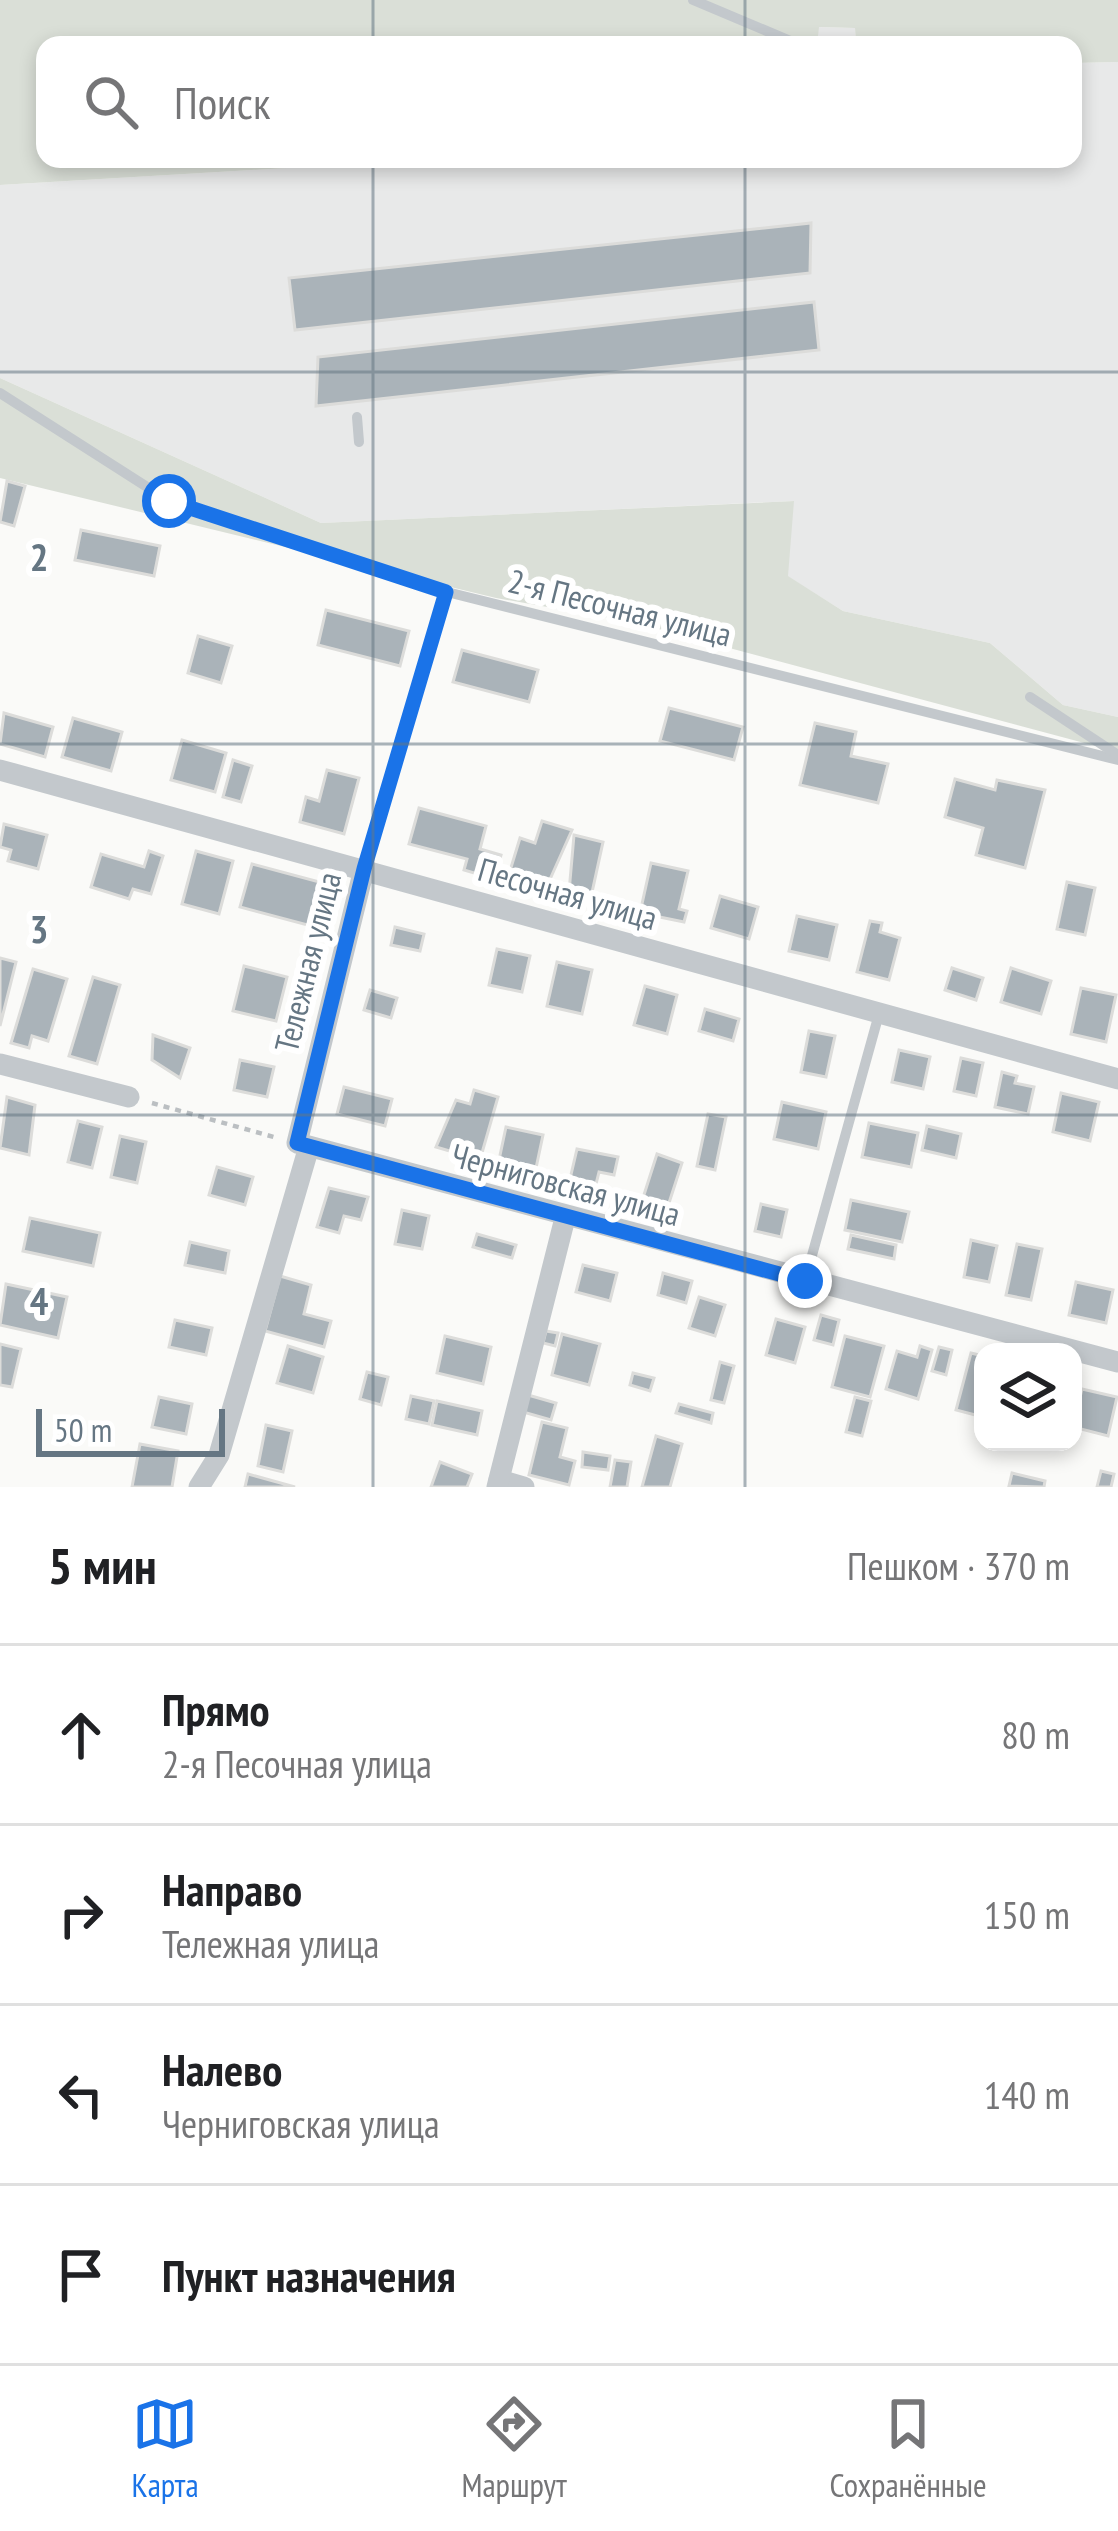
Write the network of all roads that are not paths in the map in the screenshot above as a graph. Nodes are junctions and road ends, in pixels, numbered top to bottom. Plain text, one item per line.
1 (693, 0) edge
2 (779, 36) edge
3 (0, 393) edge
4 (357, 417) dead end
5 (359, 442) dead end
6 (446, 592) junction
7 (1030, 698) dead end
8 (1118, 757) edge
9 (0, 770) edge
10 (364, 869) junction
11 (879, 1014) junction
12 (0, 1064) edge
13 (1118, 1078) edge
14 (129, 1097) road end
15 (303, 1146) junction
16 (566, 1218) junction
17 (805, 1281) junction
18 (1118, 1362) edge
19 (498, 1484) edge
20 (199, 1487) edge
21 (524, 1487) edge

1 - 2 lane
3 - 6 lane, 2-я Песочная улица
4 - 5 lane
6 - 8 lane, 2-я Песочная улица
6 - 10 lane, Тележная улица
7 - 8 lane
9 - 10 street, Песочная улица
10 - 11 street, Песочная улица
10 - 15 street, Тележная улица
11 - 13 street, Песочная улица
11 - 17 lane
12 - 14 street
15 - 16 street, Черниговская улица
15 - 20 street, Тележная улица
16 - 17 street, Черниговская улица
16 - 19 street
17 - 18 street, Черниговская улица
19 - 21 street

